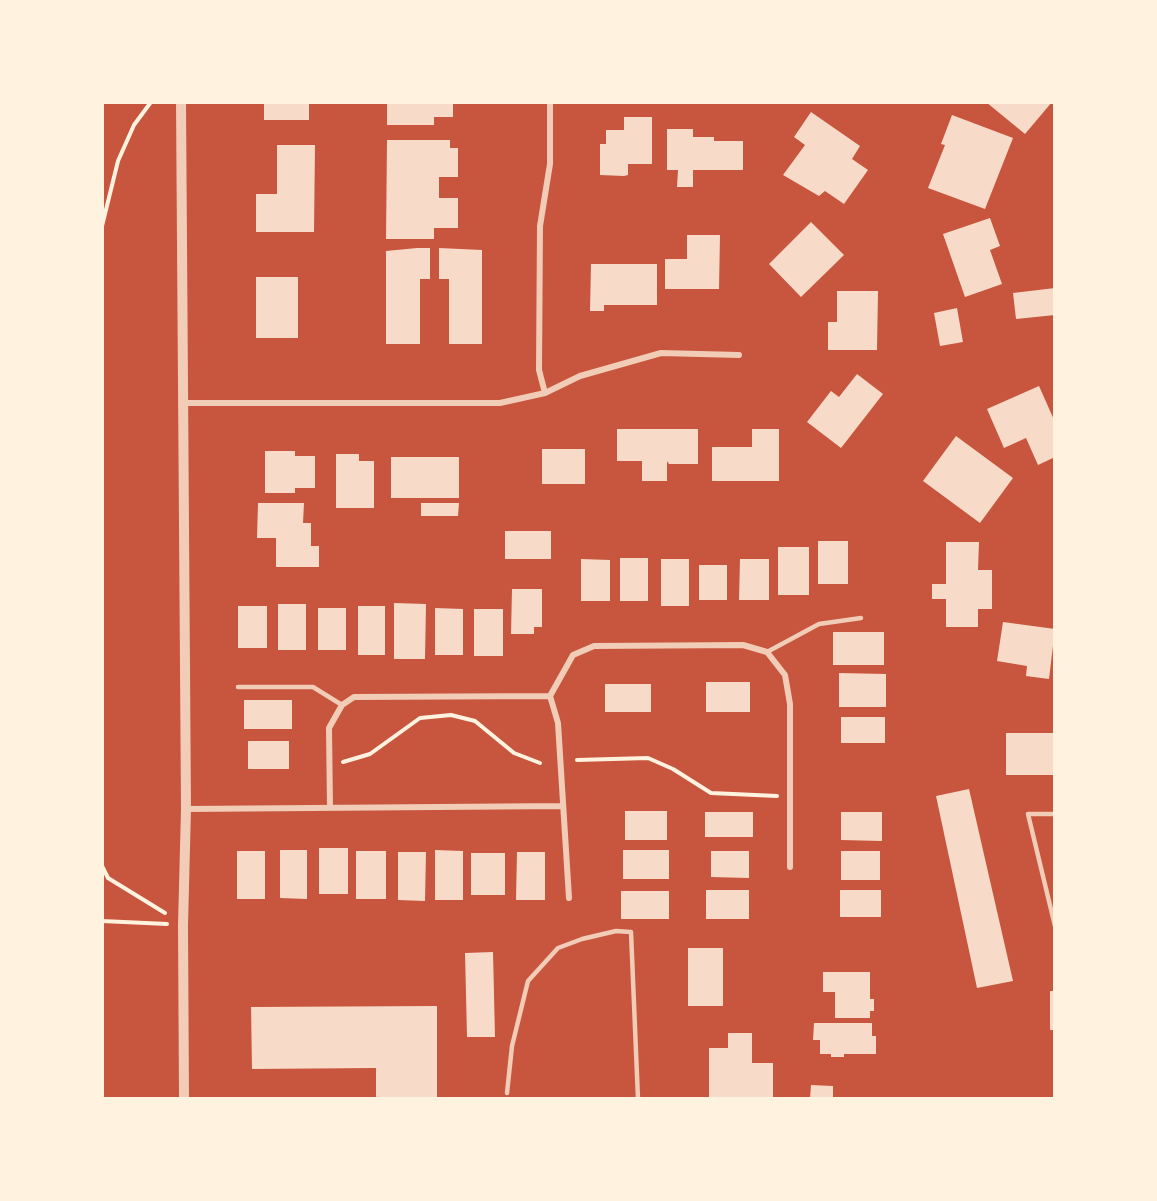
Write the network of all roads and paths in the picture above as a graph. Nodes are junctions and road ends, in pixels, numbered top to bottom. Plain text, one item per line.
1 (151, 102) edge
2 (181, 102) edge
3 (550, 102) edge
4 (102, 226) edge
5 (739, 355) dead end
6 (545, 393) junction
7 (183, 403) junction
8 (861, 618) dead end
9 (767, 652) junction
10 (238, 687) dead end
11 (550, 696) junction
12 (342, 705) junction
13 (577, 760) dead end
14 (540, 763) dead end
15 (328, 764) junction
16 (788, 796) junction
17 (563, 806) junction
18 (330, 808) junction
19 (186, 809) junction
20 (1055, 814) edge
21 (102, 866) edge
22 (790, 867) dead end
23 (569, 898) dead end
24 (102, 921) edge
25 (1055, 926) edge
26 (507, 1093) dead end
27 (184, 1099) edge
28 (638, 1099) edge

1 - 4 path
2 - 7 street
3 - 6 street
5 - 6 street
6 - 7 street
7 - 19 street
8 - 9 lane
9 - 11 street
9 - 16 street
10 - 12 lane
11 - 12 street
11 - 17 street
12 - 15 street
13 - 16 path
14 - 15 path
15 - 18 street
16 - 22 street
17 - 18 street
17 - 23 street
18 - 19 street
19 - 27 street
20 - 25 lane
21 - 24 path
26 - 28 lane

